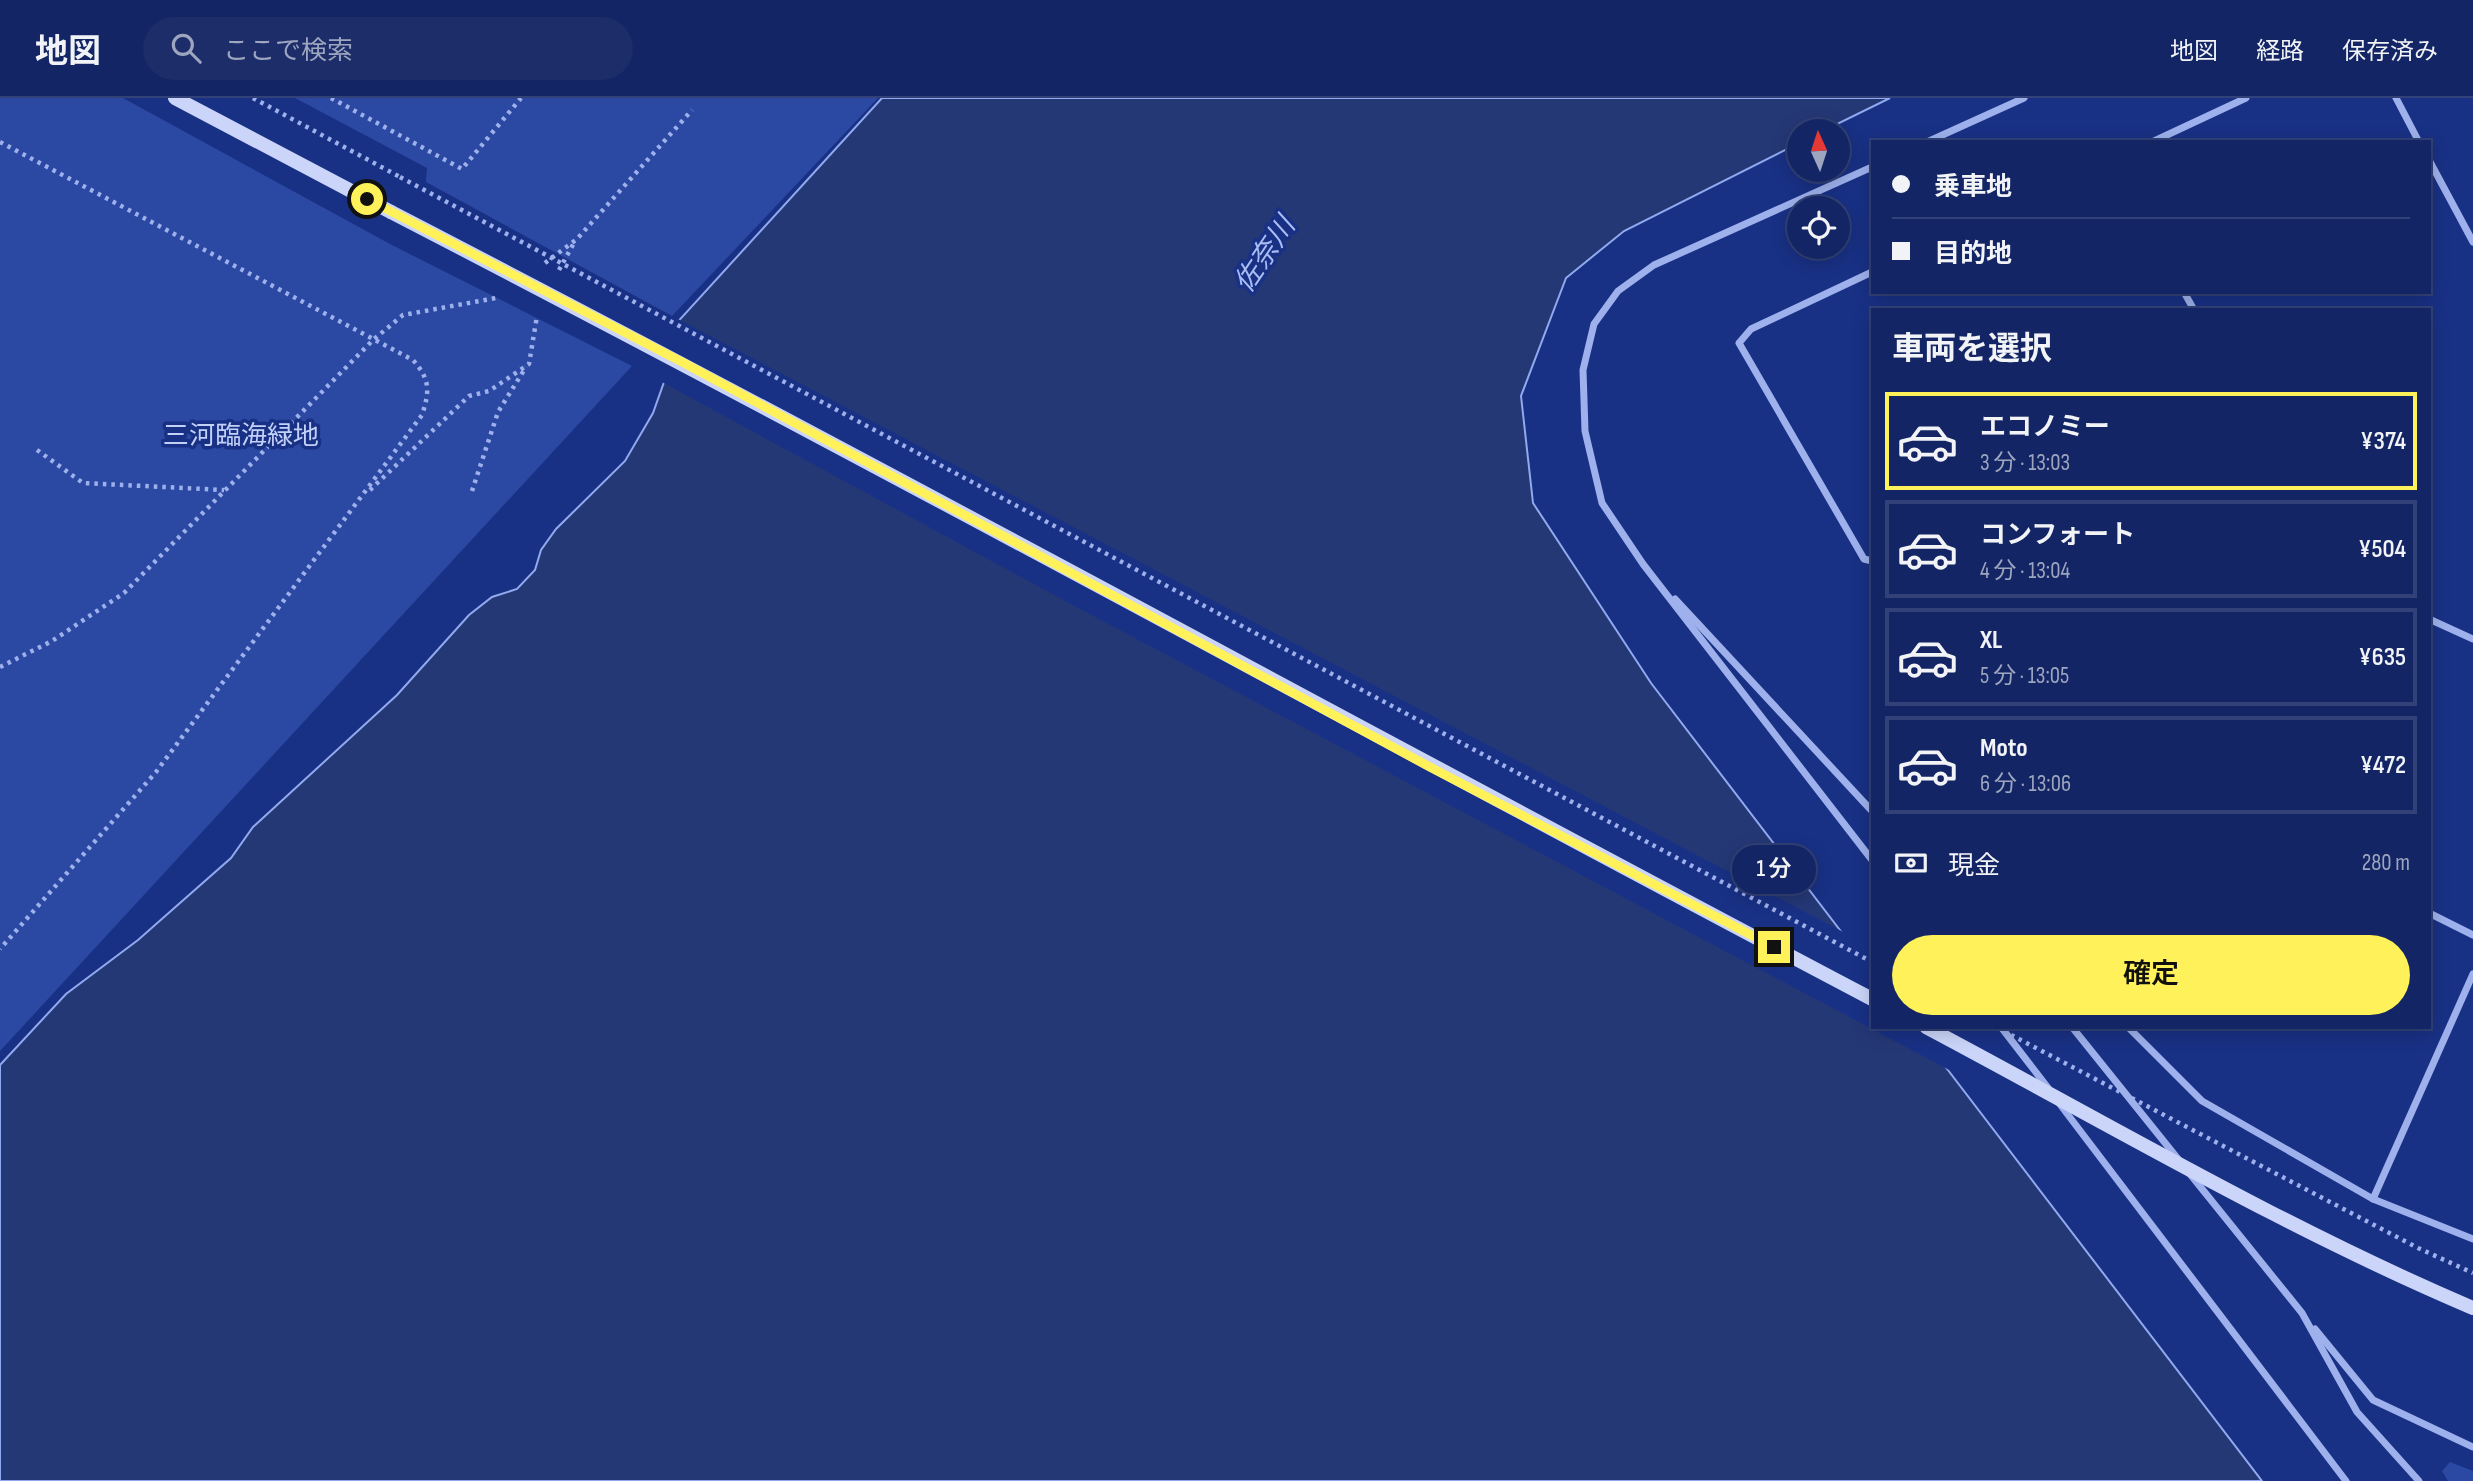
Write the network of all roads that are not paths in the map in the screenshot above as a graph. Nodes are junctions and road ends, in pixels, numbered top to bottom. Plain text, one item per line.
1 (175, 98) edge
2 (2024, 98) edge
3 (2246, 98) edge
4 (2396, 98) edge
5 (1931, 140) edge
6 (2156, 140) edge
7 (2418, 140) edge
8 (2431, 164) edge
9 (1871, 167) edge
10 (2473, 242) edge
11 (1871, 272) edge
12 (1871, 561) edge
13 (1643, 564) junction
14 (2431, 620) edge
15 (2473, 639) edge
16 (1871, 810) edge
17 (1871, 859) edge
18 (2431, 914) edge
19 (2473, 935) edge
20 (2473, 974) edge
21 (1871, 998) edge
22 (1930, 1029) edge
23 (2003, 1029) edge
24 (2074, 1029) edge
25 (2130, 1029) edge
26 (2373, 1199) junction
27 (2473, 1239) edge
28 (2473, 1308) edge
29 (2302, 1313) junction
30 (2473, 1447) edge
31 (2346, 1481) edge
32 (2419, 1481) edge

1 - 21 street, bridge
2 - 5 street
3 - 6 street
4 - 7 street
8 - 10 street
9 - 13 street
11 - 12 street
13 - 16 street
13 - 17 street
14 - 15 street
18 - 19 street
20 - 26 street
22 - 28 street, bridge
23 - 31 street
24 - 29 street
25 - 26 street
26 - 27 street
29 - 30 street
29 - 32 street

